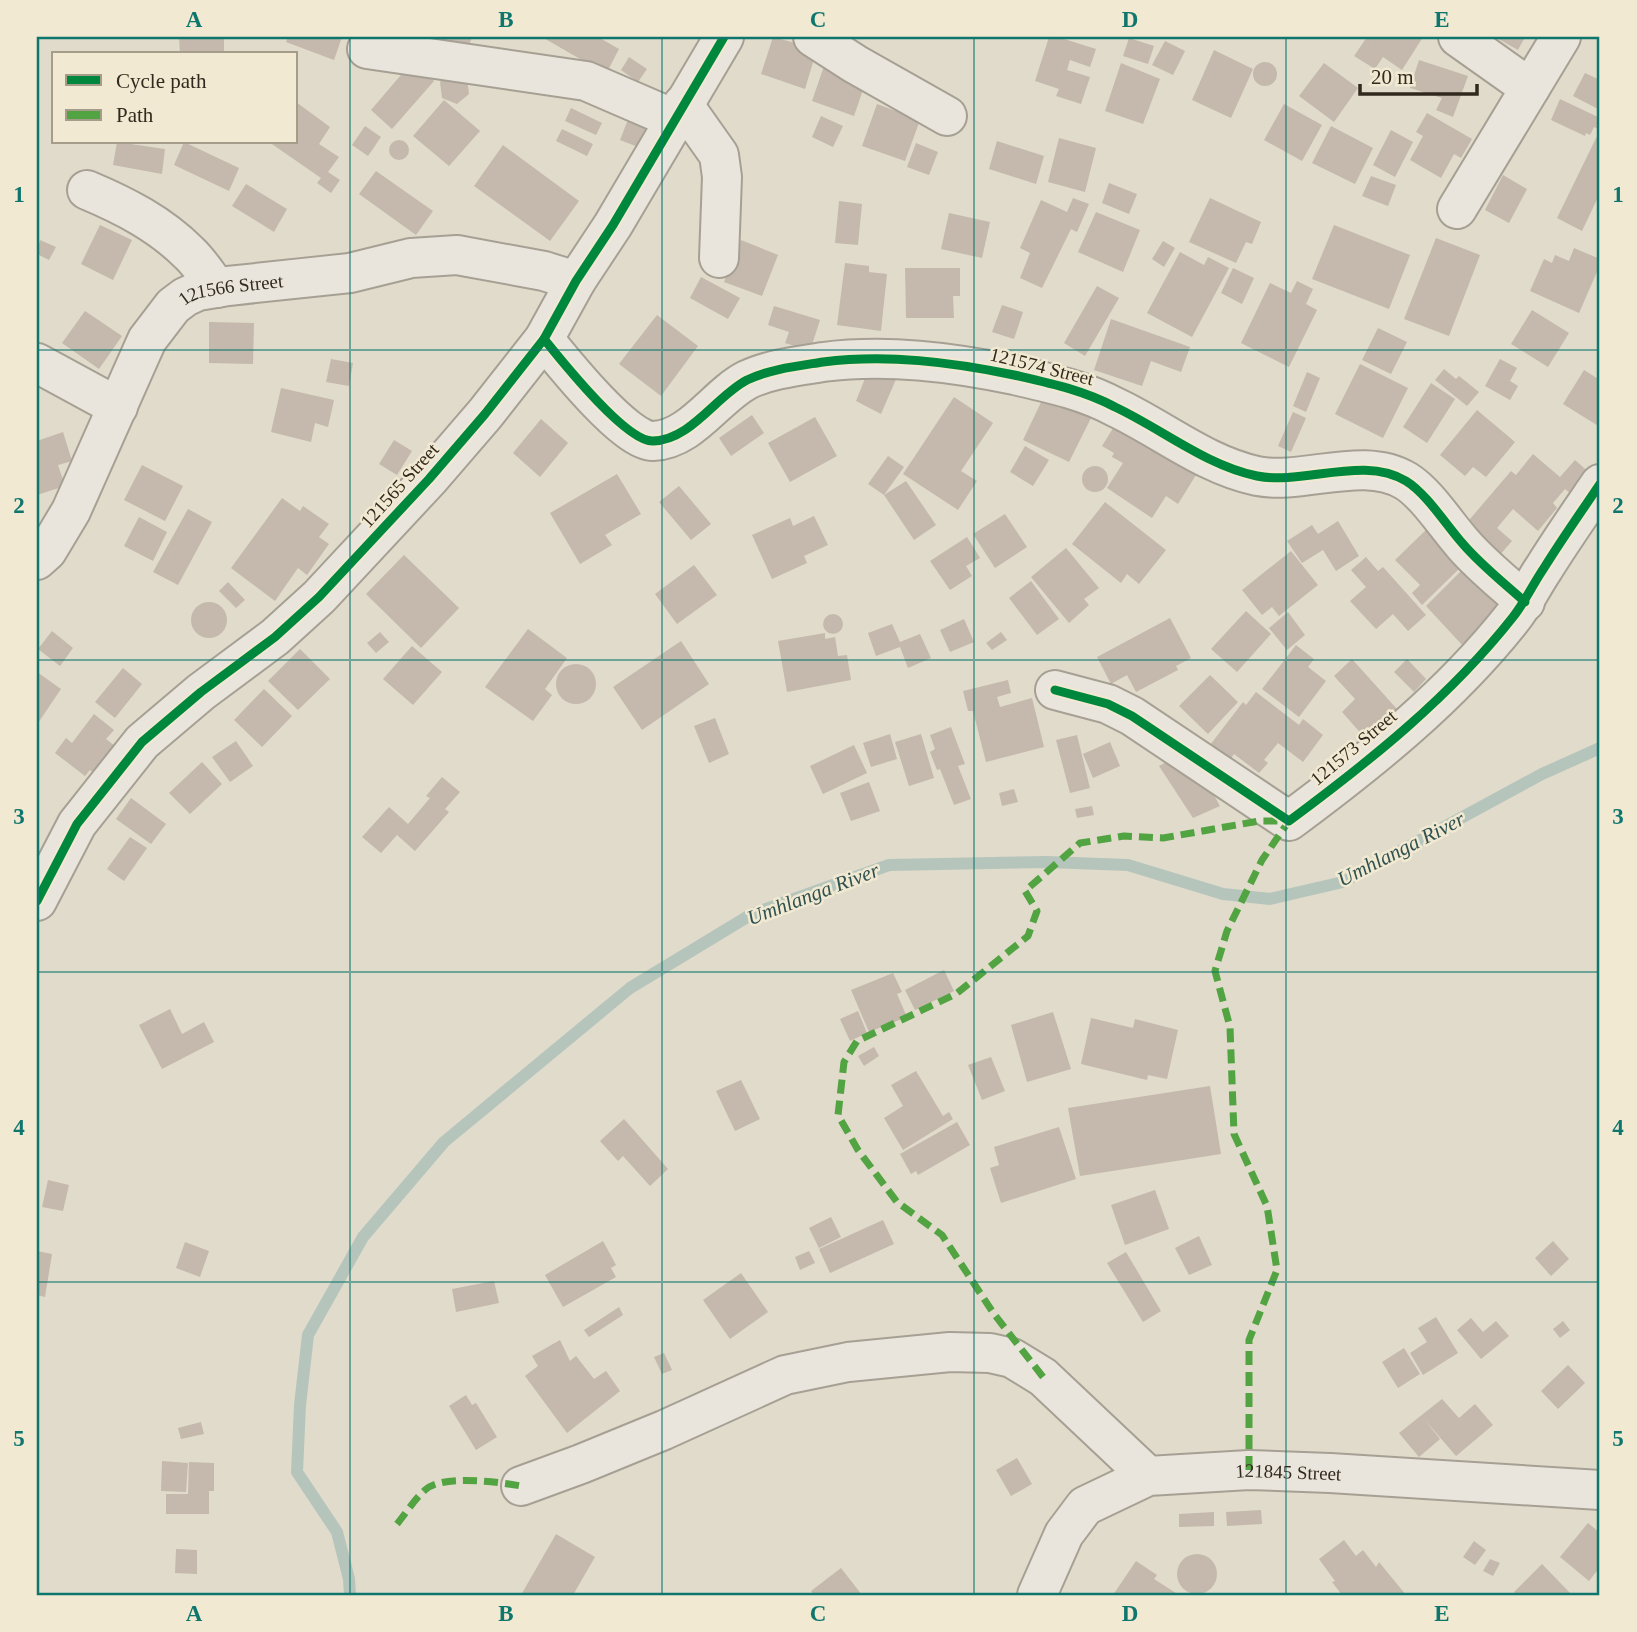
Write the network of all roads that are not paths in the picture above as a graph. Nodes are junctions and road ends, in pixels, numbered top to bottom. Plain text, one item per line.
1 (724, 37) edge
2 (813, 37) edge
3 (1458, 37) edge
4 (1561, 37) edge
5 (367, 49) dead end
6 (1530, 88) junction
7 (679, 111) junction
8 (947, 116) dead end
9 (87, 190) dead end
10 (1457, 209) dead end
11 (719, 258) dead end
12 (576, 281) junction
13 (217, 288) junction
14 (544, 339) junction
15 (37, 363) edge
16 (118, 407) junction
17 (1600, 484) edge
18 (37, 560) edge
19 (1525, 602) junction
20 (1055, 690) dead end
21 (37, 901) edge
22 (1148, 1476) junction
23 (522, 1486) dead end
24 (1600, 1490) edge
25 (1037, 1595) edge

1 - 7 street, 121565 Street
2 - 8 street
3 - 6 street
4 - 6 street
5 - 7 street
6 - 10 street
7 - 11 street
7 - 12 street, 121565 Street
9 - 13 street
12 - 13 street, 121566 Street
12 - 14 street, 121565 Street
13 - 16 street, 121566 Street
14 - 19 street, 121574 Street
14 - 21 street, 121565 Street
15 - 16 street
16 - 18 street, 121566 Street
17 - 19 street, 121573 Street
19 - 20 street, 121573 Street
22 - 23 street
22 - 24 street, 121845 Street
22 - 25 street, 121845 Street

